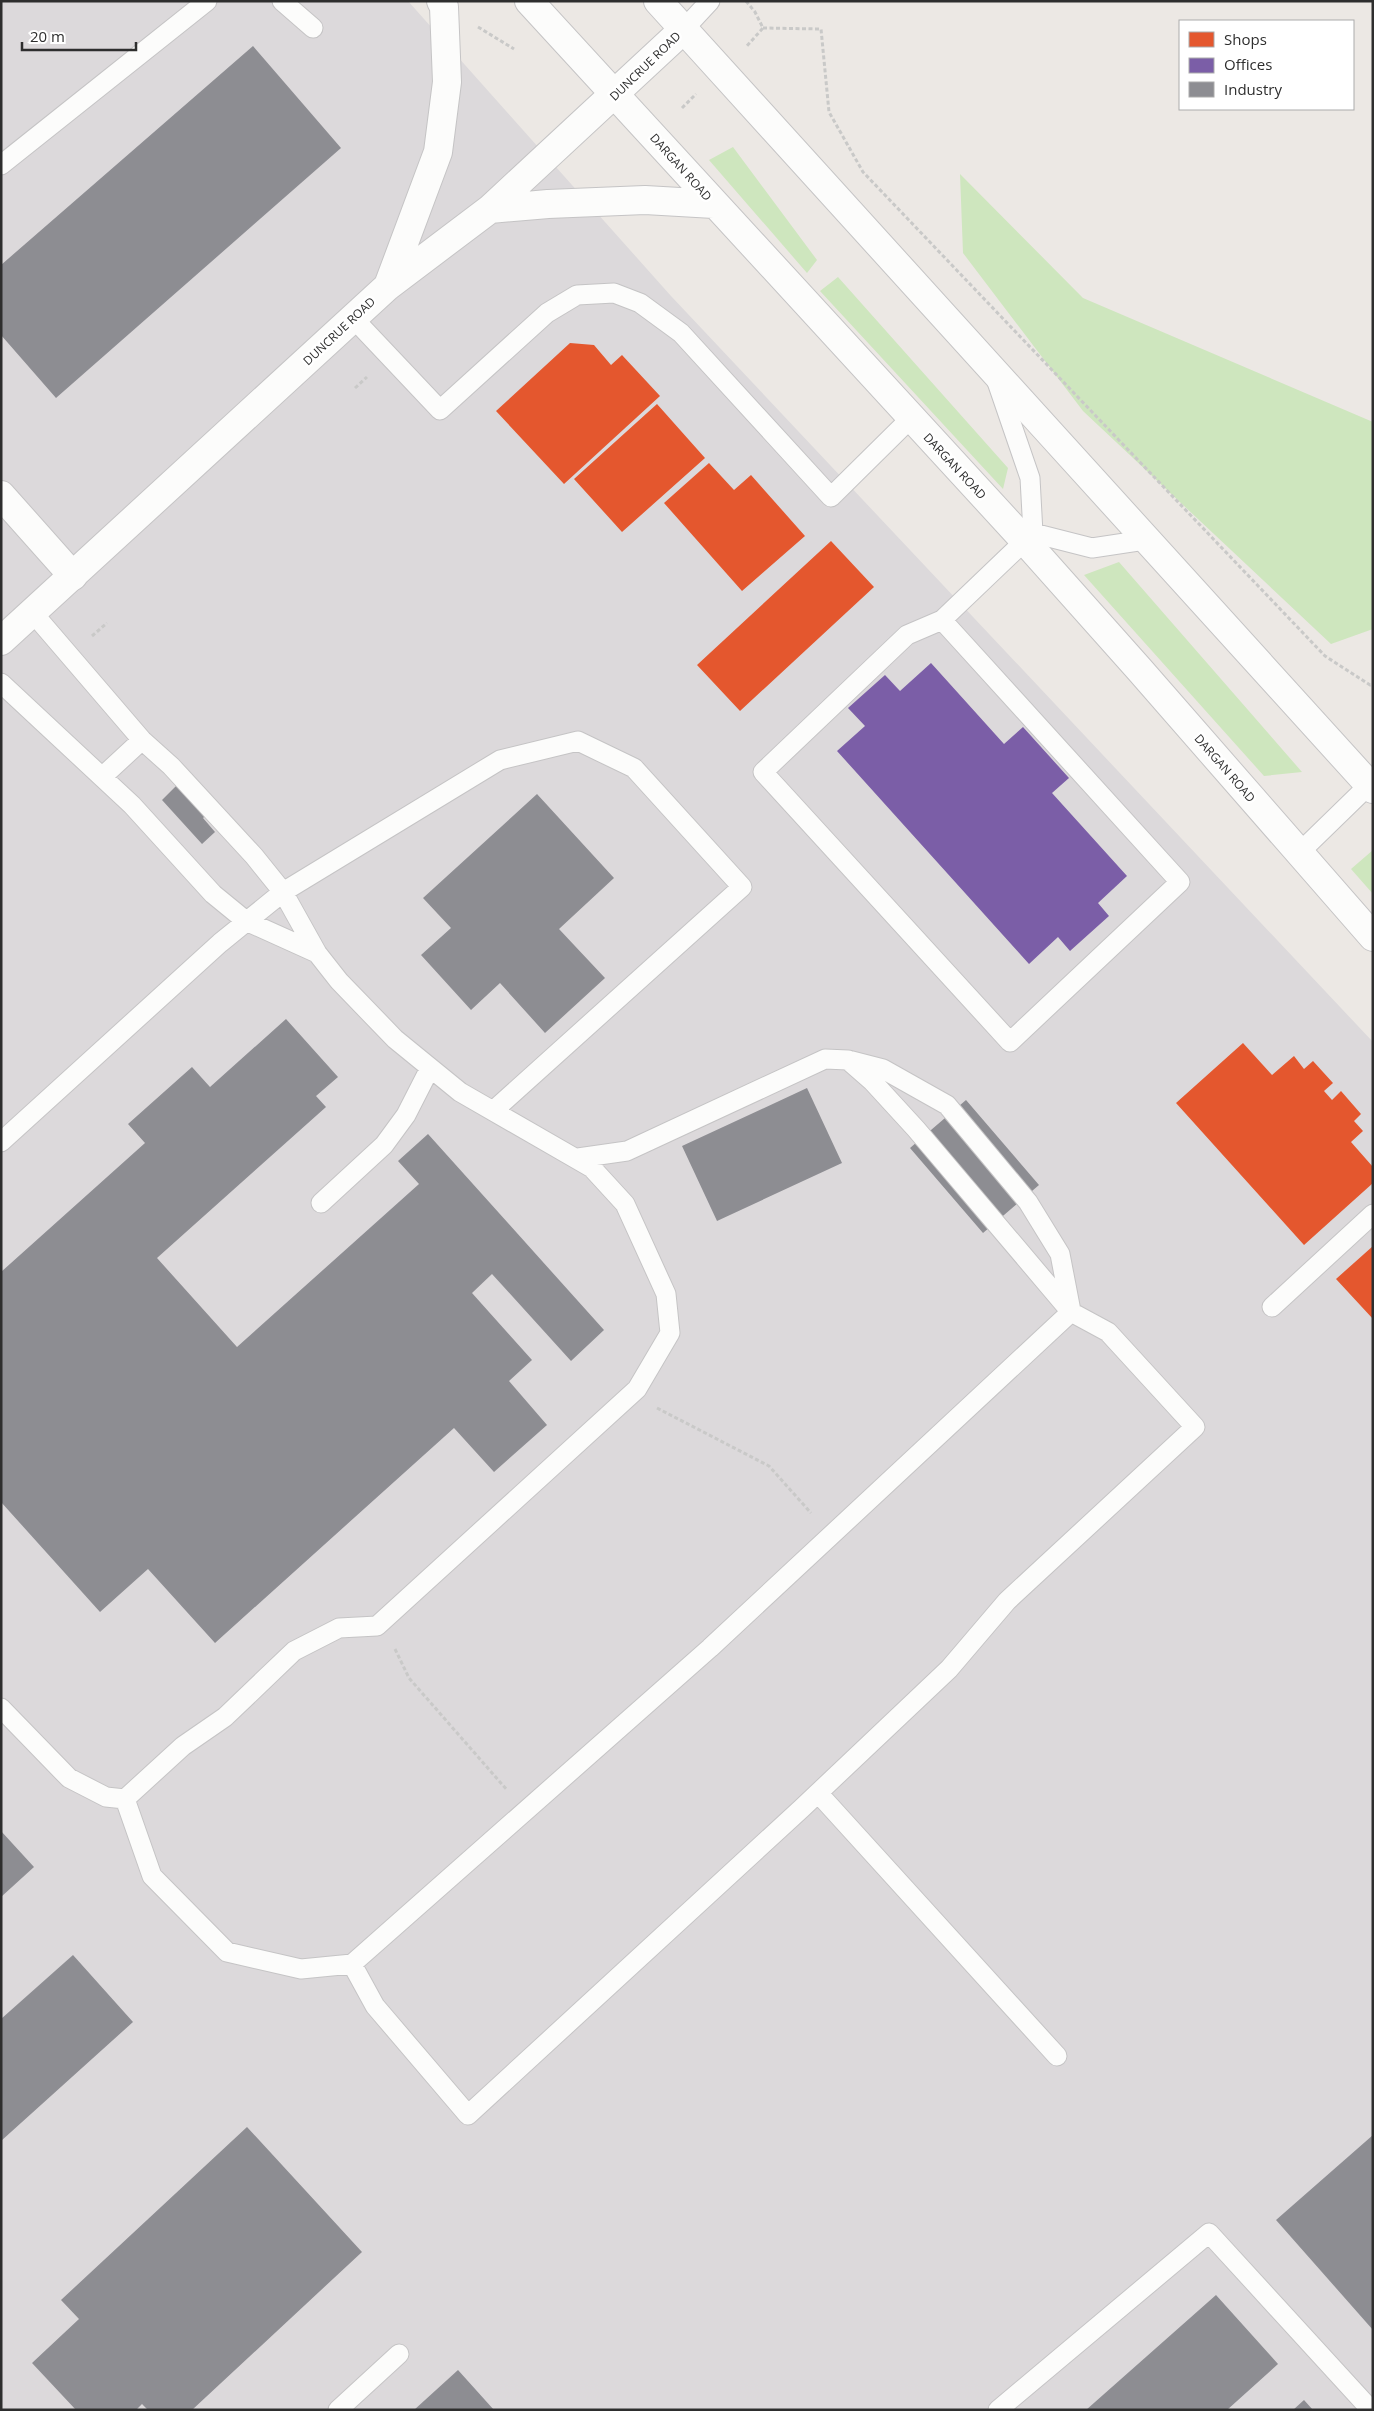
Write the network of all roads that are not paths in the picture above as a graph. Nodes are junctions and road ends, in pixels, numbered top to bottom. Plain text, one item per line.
1 (206, 1) edge
2 (282, 1) edge
3 (441, 1) edge
4 (529, 1) edge
5 (658, 1) edge
6 (710, 1) edge
7 (313, 28) dead end
8 (684, 28) junction
9 (616, 94) junction
10 (1, 165) edge
11 (714, 204) junction
12 (490, 209) junction
13 (388, 286) junction
14 (354, 319) junction
15 (993, 370) junction
16 (911, 418) junction
17 (1, 495) edge
18 (1029, 537) junction
19 (1145, 540) junction
20 (73, 576) junction
21 (33, 614) junction
22 (942, 620) junction
23 (1, 641) edge
24 (1, 683) edge
25 (142, 740) junction
26 (102, 777) junction
27 (1372, 785) edge
28 (1298, 854) junction
29 (283, 892) junction
30 (246, 921) junction
31 (1373, 937) edge
32 (317, 953) junction
33 (848, 1060) junction
34 (430, 1068) junction
35 (494, 1111) junction
36 (1, 1142) edge
37 (578, 1158) junction
38 (321, 1203) dead end
39 (1373, 1214) edge
40 (1272, 1307) dead end
41 (1071, 1312) junction
42 (1, 1708) edge
43 (818, 1794) junction
44 (125, 1799) junction
45 (352, 1964) junction
46 (1057, 2056) dead end
47 (399, 2354) dead end
48 (338, 2410) edge
49 (998, 2410) edge
50 (1372, 2410) edge

1 - 10 lane
2 - 7 lane
3 - 13 street
4 - 9 street, DARGAN ROAD
5 - 8 street
6 - 8 lane
8 - 9 street, DUNCRUE ROAD
8 - 15 street
9 - 11 street, DARGAN ROAD
9 - 12 street, DUNCRUE ROAD
11 - 12 street
11 - 16 street, DARGAN ROAD
12 - 13 street, DUNCRUE ROAD
13 - 14 street, DUNCRUE ROAD
14 - 16 lane
14 - 20 street, DUNCRUE ROAD
15 - 18 lane
15 - 19 street
16 - 18 street, DARGAN ROAD
17 - 20 street
18 - 19 lane
18 - 22 lane
18 - 28 street, DARGAN ROAD
19 - 27 street
20 - 21 street, DUNCRUE ROAD
21 - 23 street, DUNCRUE ROAD
21 - 25 lane
22 - 22 lane
24 - 26 lane
25 - 26 lane
25 - 29 lane
26 - 30 lane
27 - 28 lane
28 - 31 street, DARGAN ROAD
29 - 30 lane
29 - 32 lane
29 - 35 lane
30 - 32 lane
30 - 36 lane
32 - 34 lane
33 - 37 lane
33 - 41 lane
33 - 41 lane
34 - 35 lane
34 - 38 lane
35 - 37 lane
37 - 44 lane
39 - 40 lane
41 - 43 lane
41 - 45 lane
42 - 44 lane
43 - 45 lane
43 - 46 lane
44 - 45 lane
47 - 48 lane
49 - 50 lane

